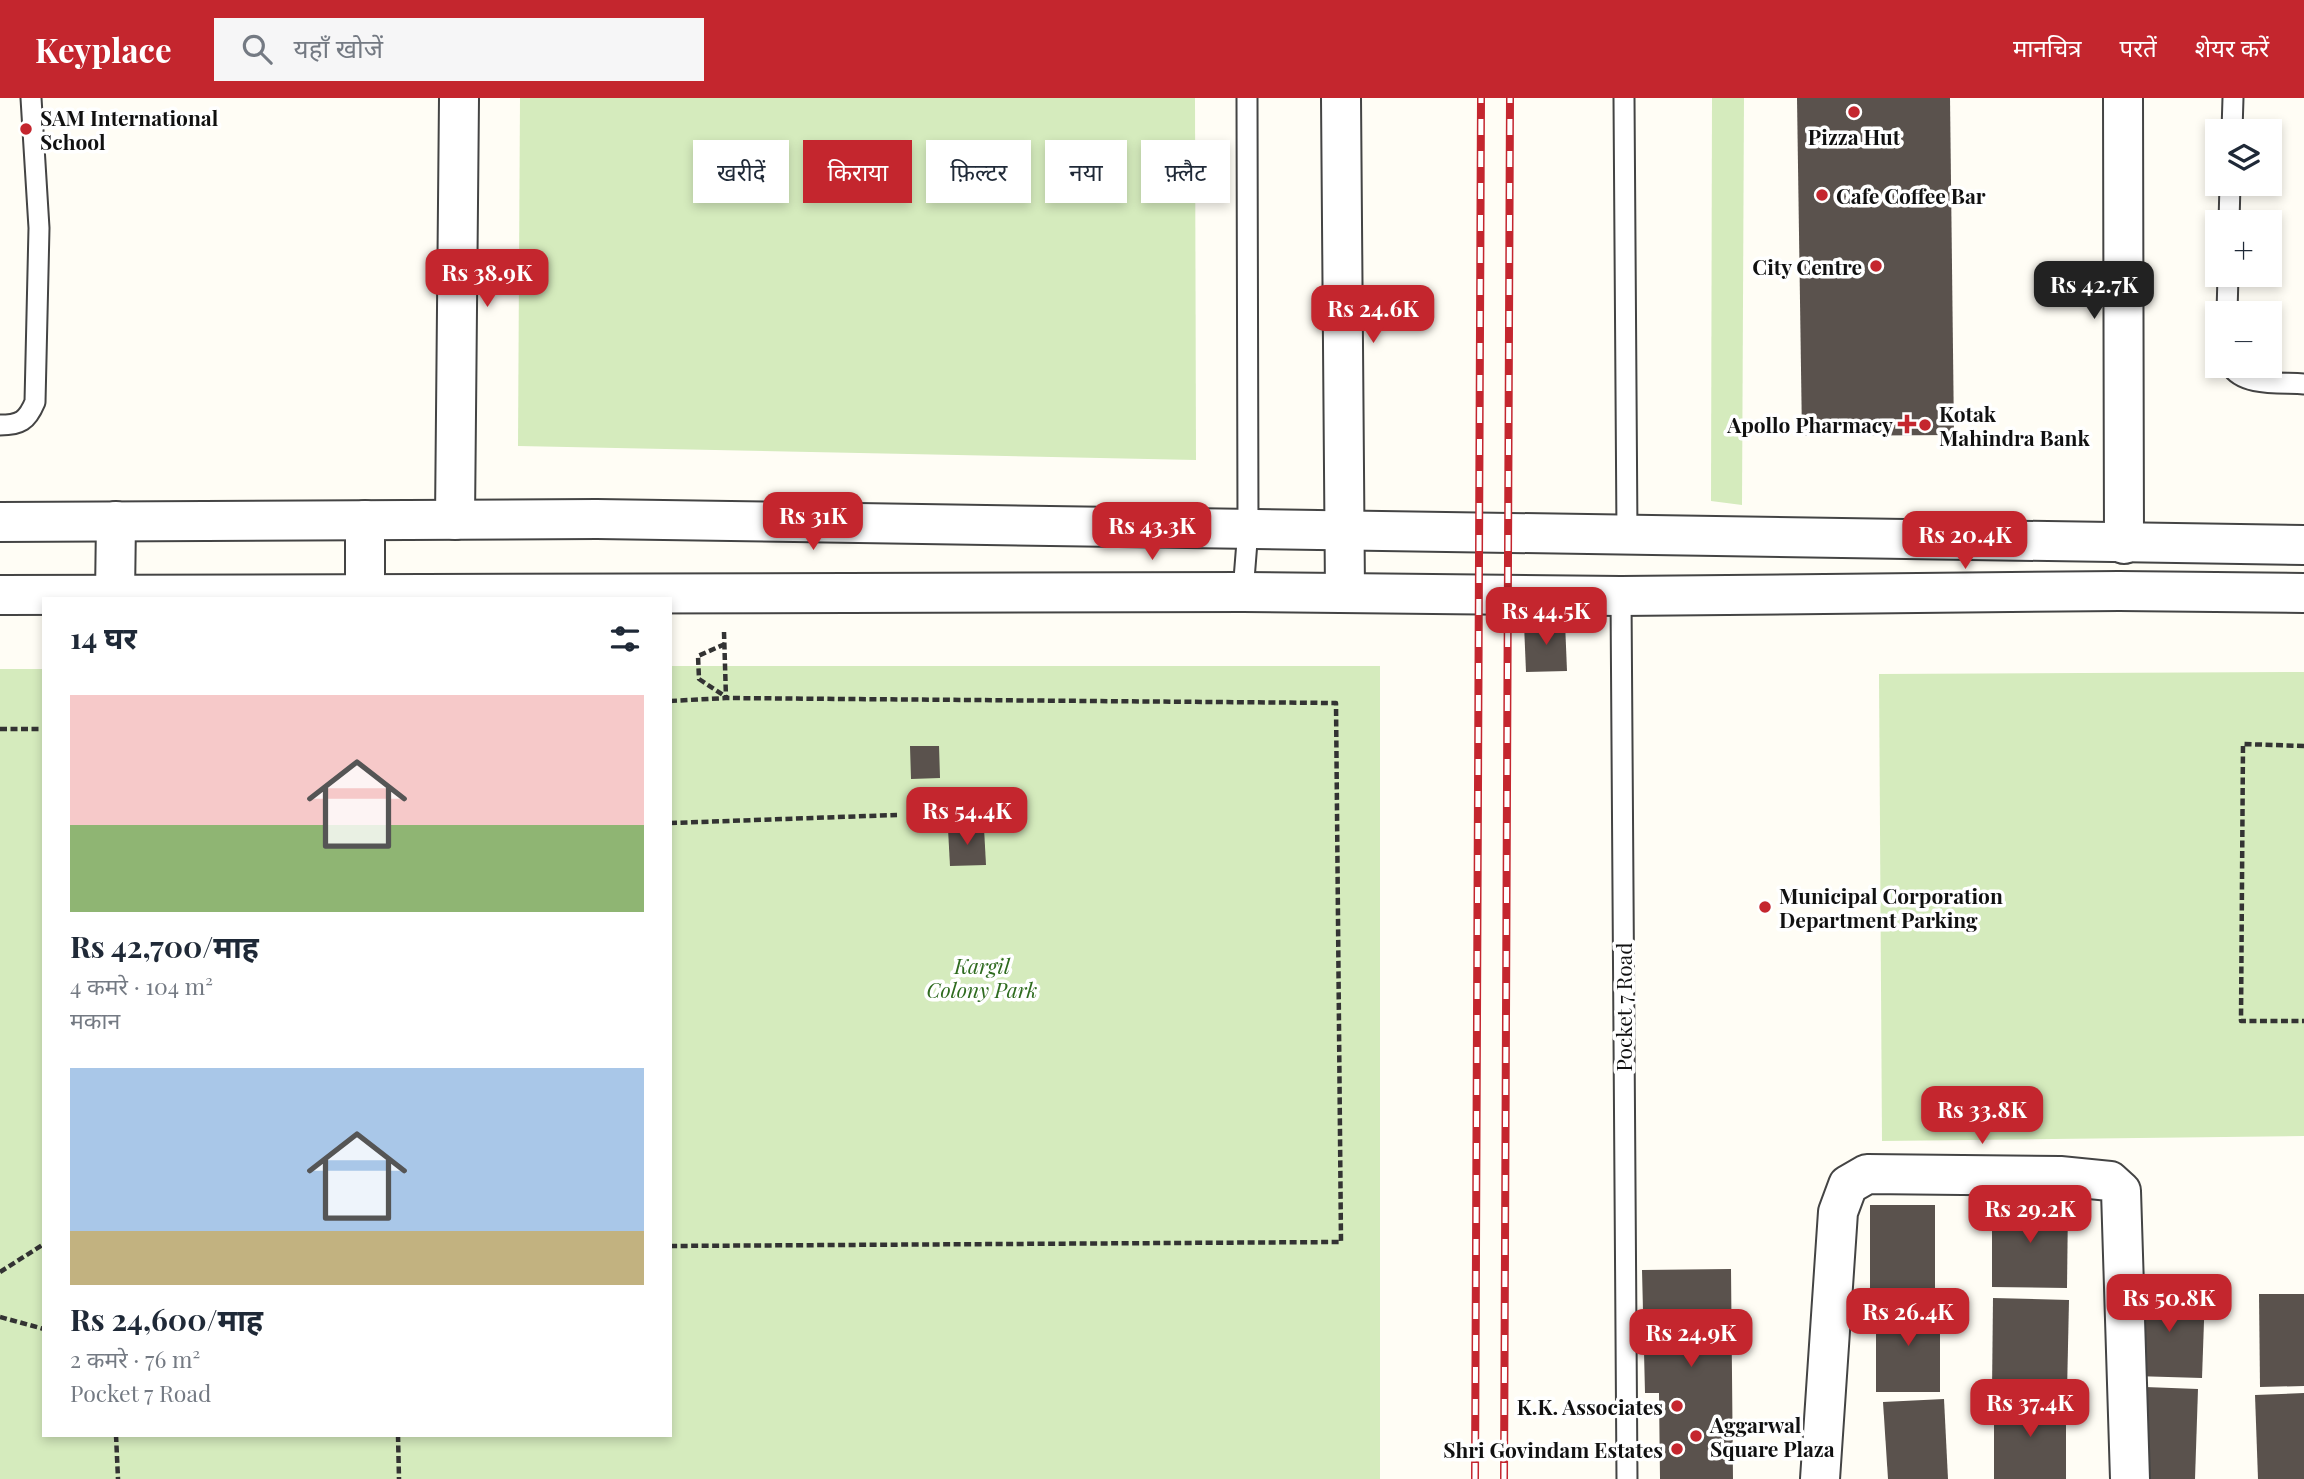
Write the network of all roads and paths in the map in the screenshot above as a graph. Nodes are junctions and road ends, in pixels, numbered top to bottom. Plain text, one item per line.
1 (31, 98) edge
2 (459, 98) edge
3 (1247, 98) edge
4 (1341, 98) edge
5 (1624, 98) edge
6 (2123, 98) edge
7 (2233, 98) edge
8 (2232, 119) edge
9 (2249, 378) edge
10 (2304, 384) edge
11 (0, 425) edge
12 (365, 520) junction
13 (456, 520) junction
14 (117, 521) junction
15 (0, 522) edge
16 (1248, 529) junction
17 (1344, 531) junction
18 (1626, 535) junction
19 (2124, 544) junction
20 (2304, 545) edge
21 (723, 592) junction
22 (1243, 592) junction
23 (1345, 592) junction
24 (2304, 593) edge
25 (365, 594) junction
26 (0, 595) edge
27 (115, 595) junction
28 (1621, 596) junction
29 (725, 644) junction
30 (726, 698) junction
31 (672, 701) edge
32 (0, 729) edge
33 (42, 729) edge
34 (2304, 746) edge
35 (897, 815) dead end
36 (672, 823) edge
37 (2304, 1021) edge
38 (42, 1245) edge
39 (672, 1246) edge
40 (0, 1272) edge
41 (0, 1317) edge
42 (42, 1328) edge
43 (116, 1437) edge
44 (398, 1437) edge
45 (118, 1479) edge
46 (399, 1479) edge
47 (1627, 1479) edge
48 (1820, 1479) edge
49 (2130, 1479) edge

1 - 11 lane
2 - 13 street
3 - 16 lane
4 - 17 street
5 - 18 lane
6 - 19 street
7 - 8 lane
9 - 10 lane
12 - 13 street
12 - 14 street
12 - 25 street
13 - 16 street
14 - 15 street
14 - 27 street
16 - 17 street
16 - 22 lane
17 - 18 street
17 - 23 street
18 - 19 street
18 - 28 street, Pocket 7 Road
19 - 20 street
21 - 22 street
21 - 25 street
21 - 29 path
22 - 23 street
23 - 28 street
24 - 28 street
25 - 27 street
26 - 27 street
28 - 47 lane, Pocket 7 Road
29 - 30 path
29 - 30 path
30 - 31 path
30 - 39 path
32 - 33 path
34 - 37 path
35 - 36 path
38 - 40 path
41 - 42 path
43 - 45 path
44 - 46 path
48 - 49 street

